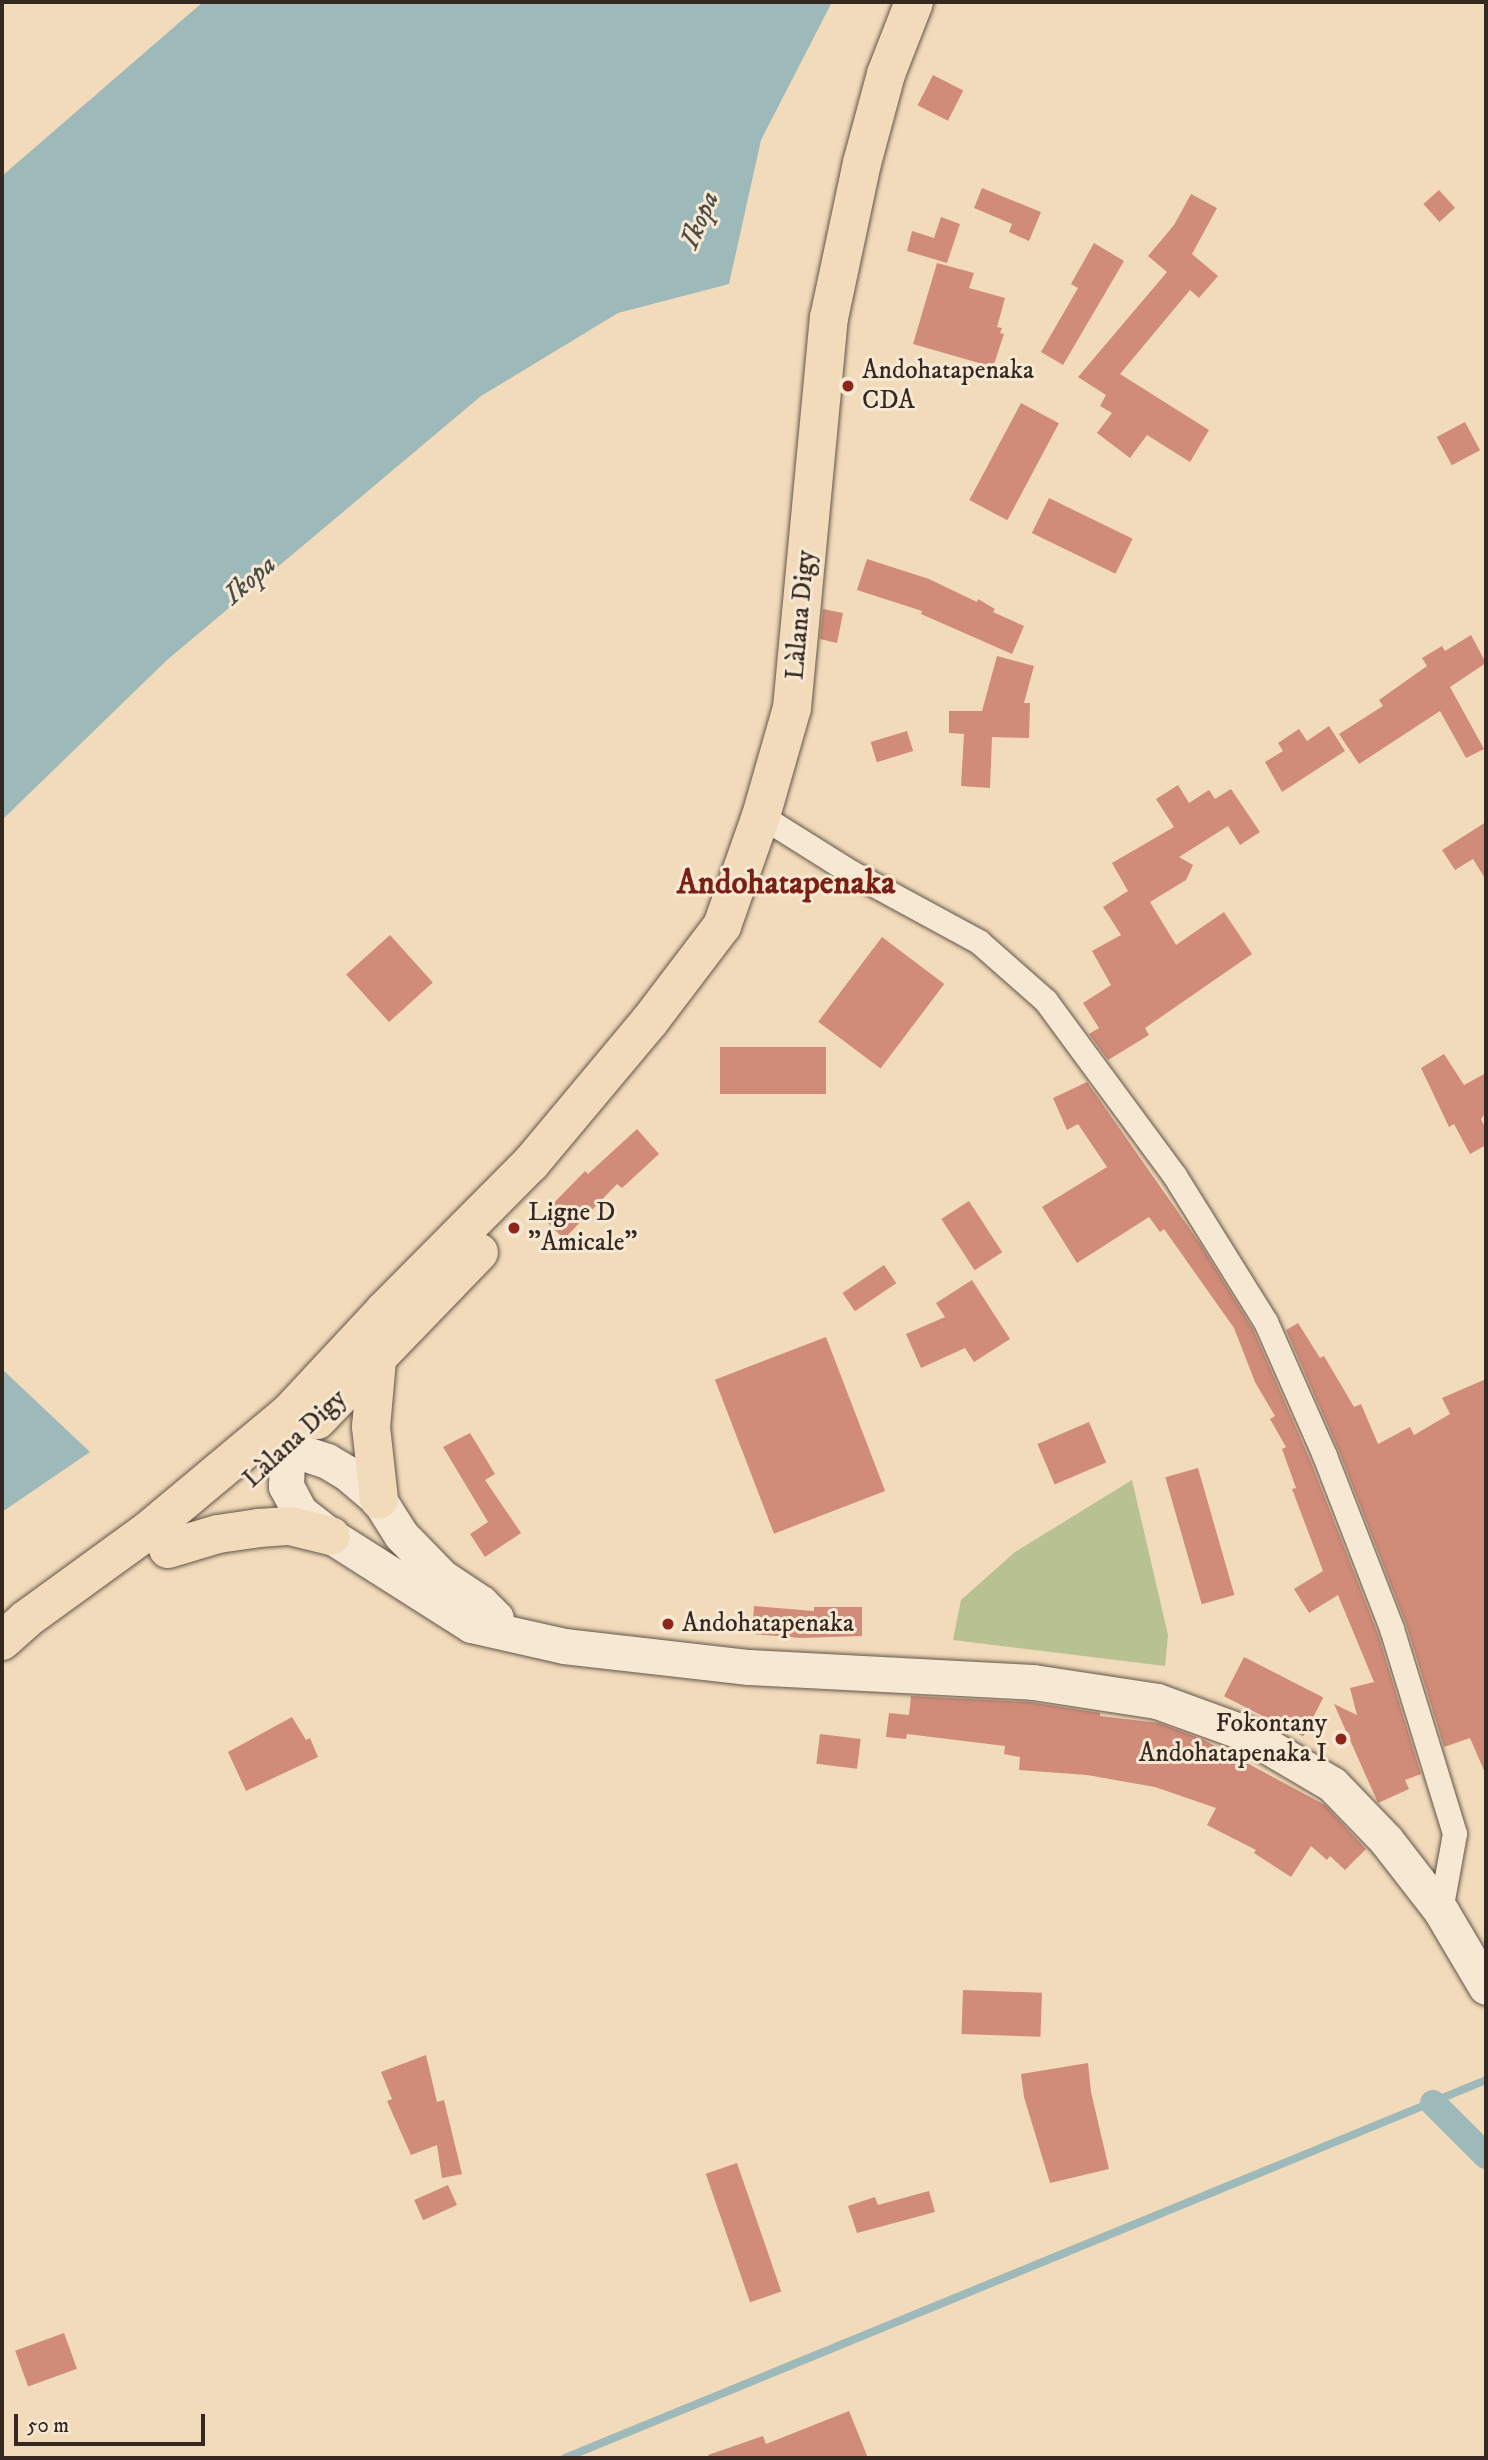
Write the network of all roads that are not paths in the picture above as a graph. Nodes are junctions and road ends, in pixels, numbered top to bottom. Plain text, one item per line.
1 (914, 2) edge
2 (761, 816) junction
3 (531, 1163) junction
4 (377, 1360) junction
5 (276, 1436) junction
6 (379, 1500) junction
7 (331, 1536) junction
8 (168, 1549) junction
9 (511, 1633) junction
10 (2, 1641) edge
11 (2, 1655) edge
12 (1441, 1910) junction
13 (1486, 1987) edge

1 - 2 main road, Làlana Digy
2 - 3 main road, Làlana Digy
2 - 12 street
3 - 4 main road, Làlana Digy
3 - 5 main road, Làlana Digy
4 - 5 main road, Làlana Digy
4 - 6 main road
5 - 6 street
5 - 7 street
5 - 8 main road, Làlana Digy
5 - 10 main road, Làlana Digy
6 - 9 street
7 - 8 main road
7 - 9 street
8 - 11 main road, Làlana Digy
9 - 12 street
12 - 13 street

